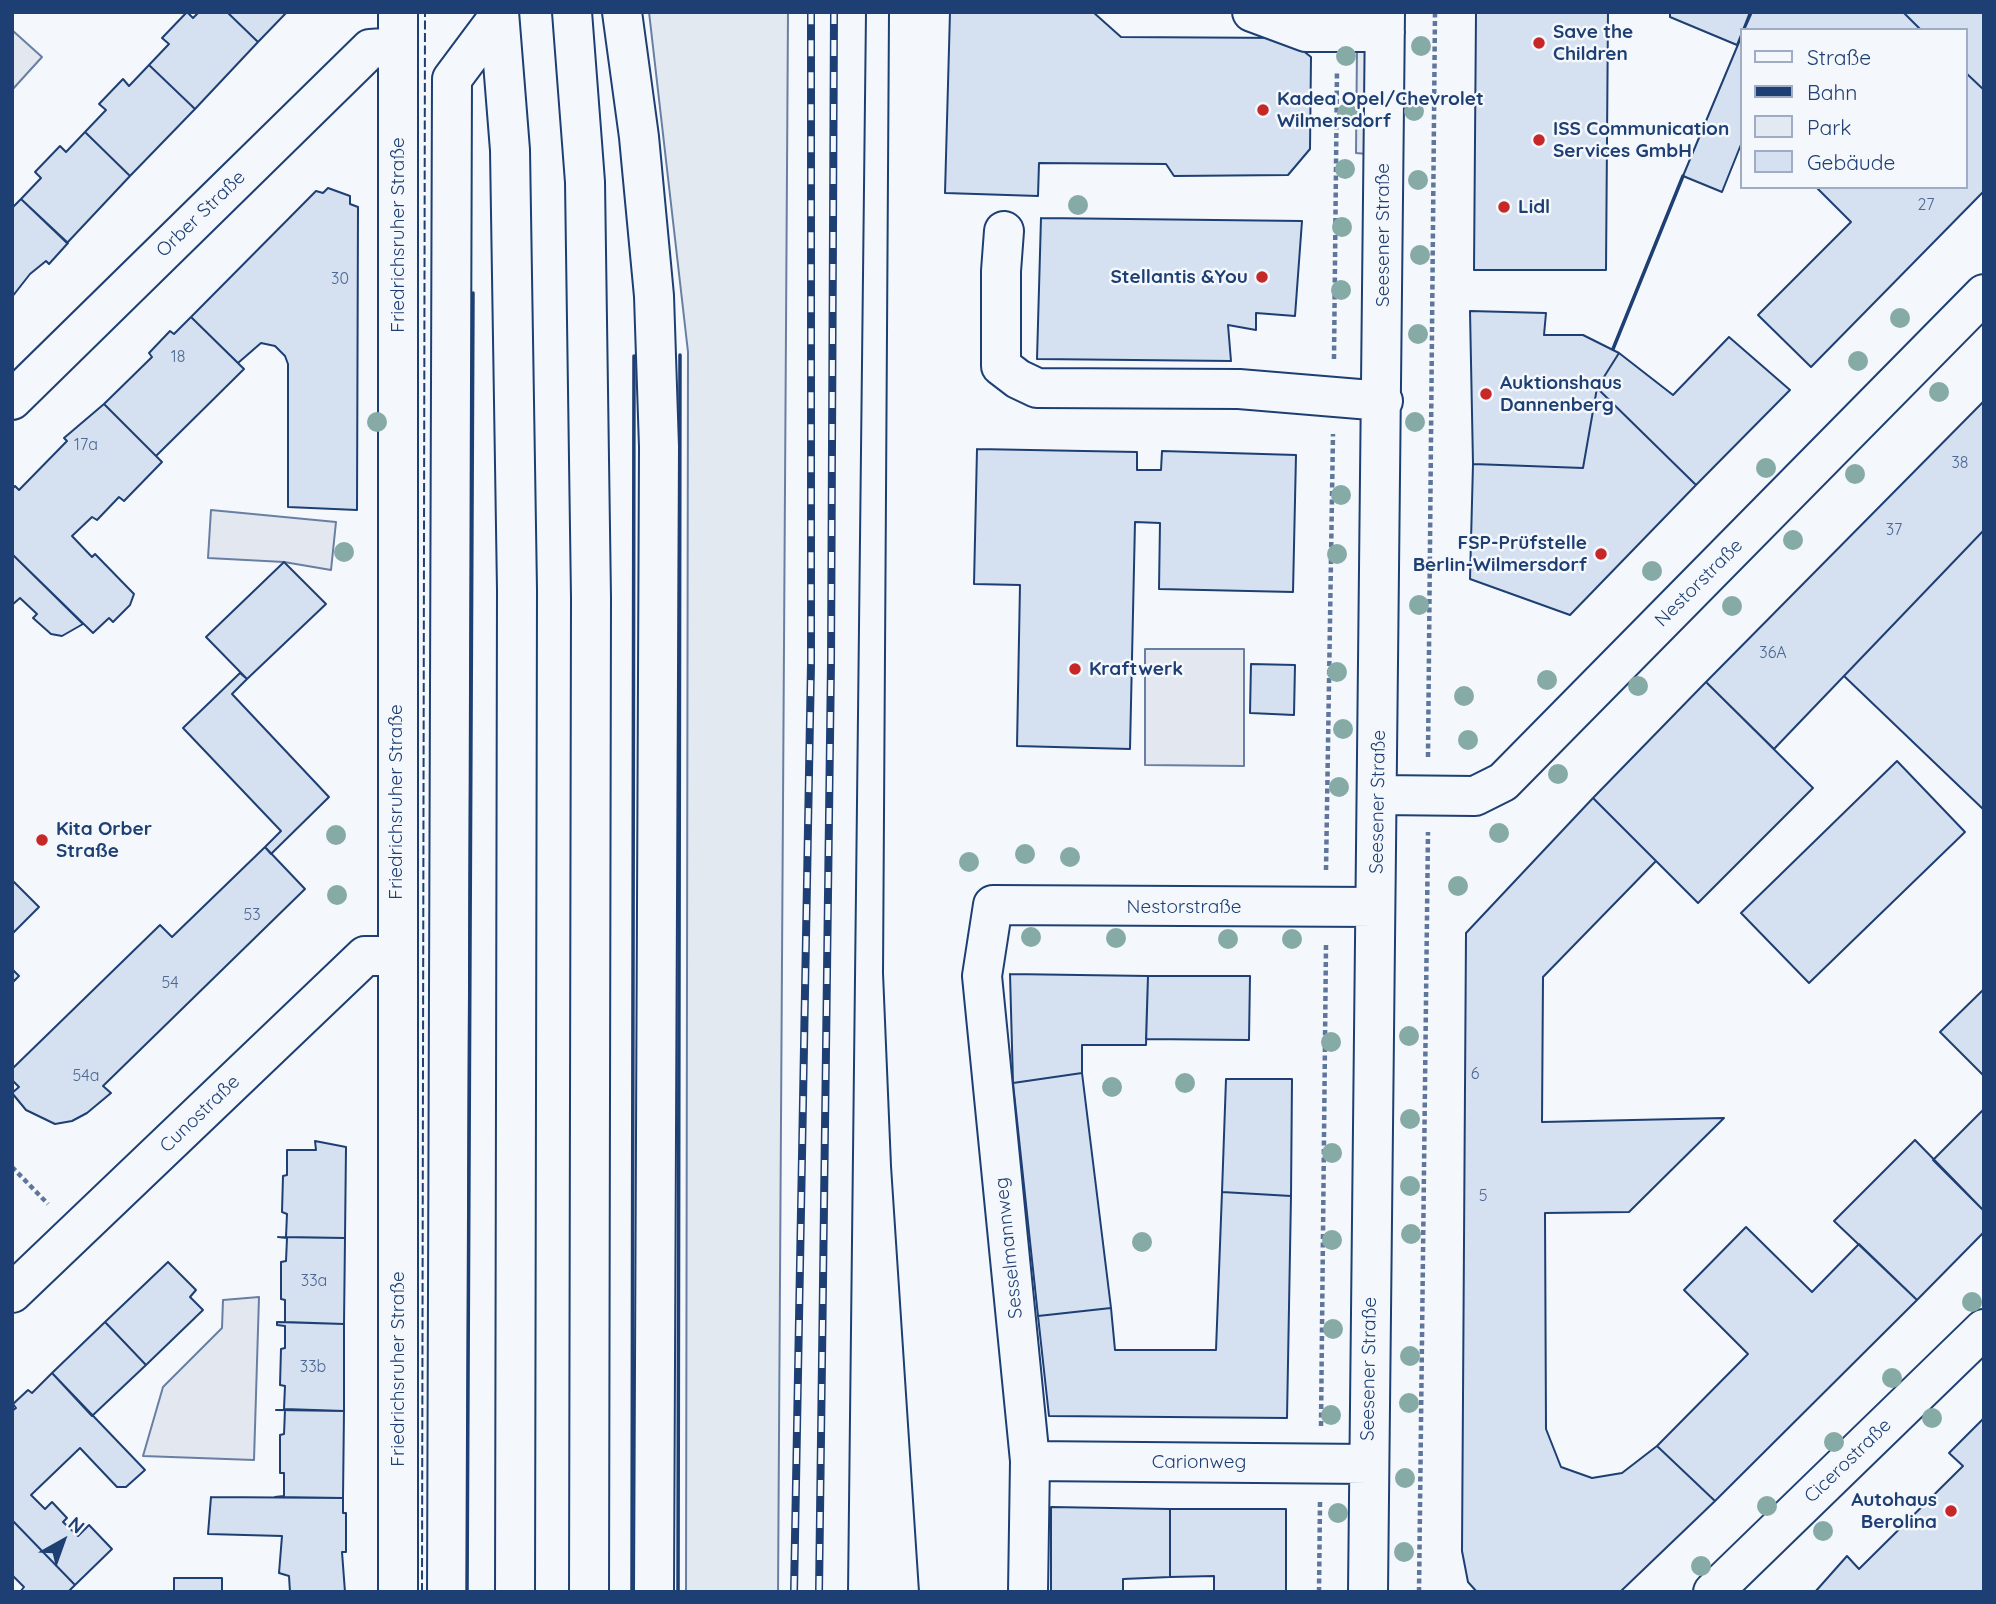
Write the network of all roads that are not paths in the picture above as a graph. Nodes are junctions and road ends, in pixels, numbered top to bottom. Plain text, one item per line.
1 (572, 12) edge
2 (622, 12) edge
3 (1252, 12) edge
4 (499, 14) edge
5 (1385, 22) edge
6 (398, 29) edge
7 (1004, 232) dead end
8 (1984, 294) edge
9 (15, 393) edge
10 (1383, 401) junction
11 (1378, 794) junction
12 (993, 905) joint
13 (1376, 907) junction
14 (397, 956) junction
15 (12, 1293) edge
16 (1984, 1329) edge
17 (1030, 1461) junction
18 (1368, 1464) junction
19 (398, 1592) edge
20 (447, 1592) edge
21 (515, 1592) edge
22 (589, 1592) edge
23 (654, 1592) edge
24 (1028, 1592) edge
25 (1368, 1592) edge
26 (1713, 1592) edge

1 - 22 main road
2 - 23 main road
3 - 5 main road
4 - 20 main road
4 - 21 main road
5 - 10 main road, Seesener Straße
6 - 9 main road, Orber Straße
6 - 14 main road, Friedrichsruher Straße
7 - 10 main road
8 - 11 main road, Nestorstraße
10 - 11 main road, Seesener Straße
11 - 13 main road, Seesener Straße
12 - 13 main road, Nestorstraße
12 - 17 main road, Sesselmannweg
13 - 18 main road, Seesener Straße
14 - 15 main road, Cunostraße
14 - 19 main road, Friedrichsruher Straße
16 - 26 main road, Cicerostraße
17 - 18 main road, Carionweg
17 - 24 main road, Sesselmannweg
18 - 25 main road, Seesener Straße

